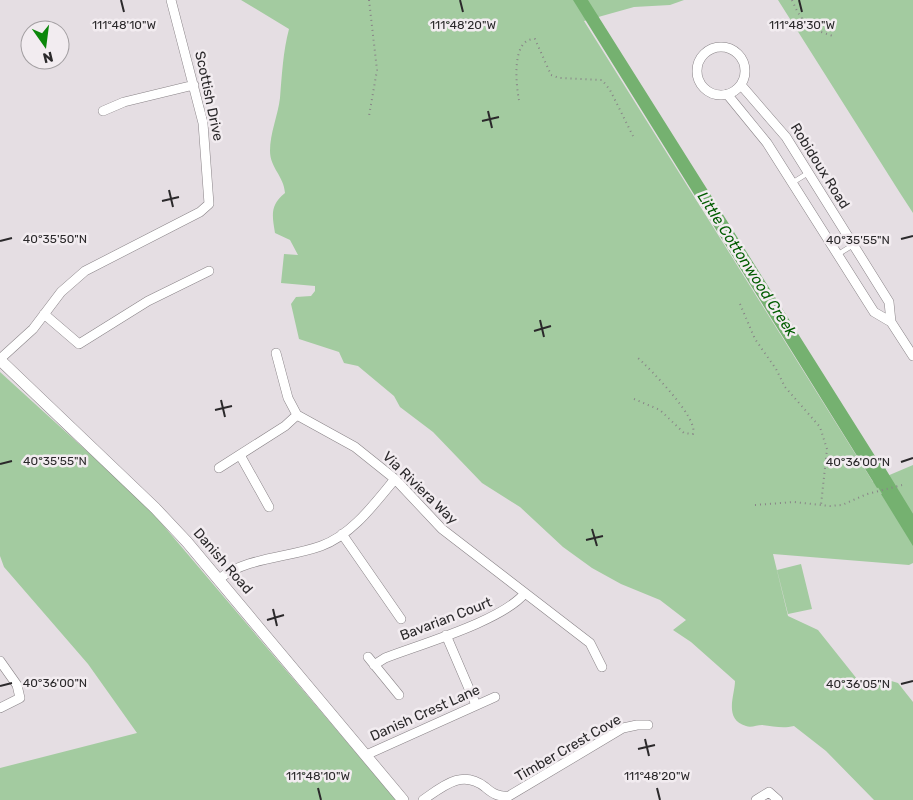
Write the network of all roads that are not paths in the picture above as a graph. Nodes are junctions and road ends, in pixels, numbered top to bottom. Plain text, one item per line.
1 (171, 0) edge
2 (194, 85) junction
3 (741, 85) junction
4 (727, 94) junction
5 (103, 111) dead end
6 (808, 173) junction
7 (792, 183) junction
8 (853, 245) junction
9 (837, 255) junction
10 (210, 271) dead end
11 (44, 314) junction
12 (891, 322) junction
13 (276, 352) dead end
14 (913, 356) edge
15 (0, 359) edge
16 (297, 415) junction
17 (240, 455) junction
18 (219, 468) dead end
19 (395, 479) junction
20 (269, 507) dead end
21 (342, 534) junction
22 (219, 579) junction
23 (525, 594) junction
24 (401, 619) dead end
25 (446, 635) junction
26 (368, 657) dead end
27 (0, 661) edge
28 (374, 665) junction
29 (602, 667) dead end
30 (399, 695) dead end
31 (495, 697) dead end
32 (476, 705) junction
33 (0, 708) edge
34 (648, 725) dead end
35 (366, 755) junction
36 (403, 800) edge
37 (423, 800) edge
38 (756, 800) edge
39 (778, 800) edge

1 - 2 street, Scottish Drive
2 - 5 street
2 - 11 street, Scottish Drive
3 - 4 street
3 - 4 street
3 - 6 street, Robidoux Road
4 - 7 street, Robidoux Road
6 - 7 lane
6 - 8 street, Robidoux Road
7 - 9 street, Robidoux Road
8 - 9 lane
8 - 12 street, Robidoux Road
9 - 12 street, Robidoux Road
10 - 11 street
11 - 15 street, Scottish Drive
12 - 14 street, Robidoux Road
13 - 16 street
15 - 22 street, Danish Road
16 - 17 street
16 - 19 street, Via Riviera Way
17 - 18 street
17 - 20 street
19 - 21 street
19 - 23 street, Via Riviera Way
21 - 22 street
21 - 24 street
22 - 35 street, Danish Road
23 - 25 street, Bavarian Court
23 - 29 street, Via Riviera Way
25 - 28 street, Bavarian Court
25 - 32 street
26 - 28 street
27 - 33 street
28 - 30 street
31 - 32 street, Danish Crest Lane
32 - 35 street, Danish Crest Lane
34 - 37 street, Timber Crest Cove
35 - 36 street, Danish Road
38 - 39 street

